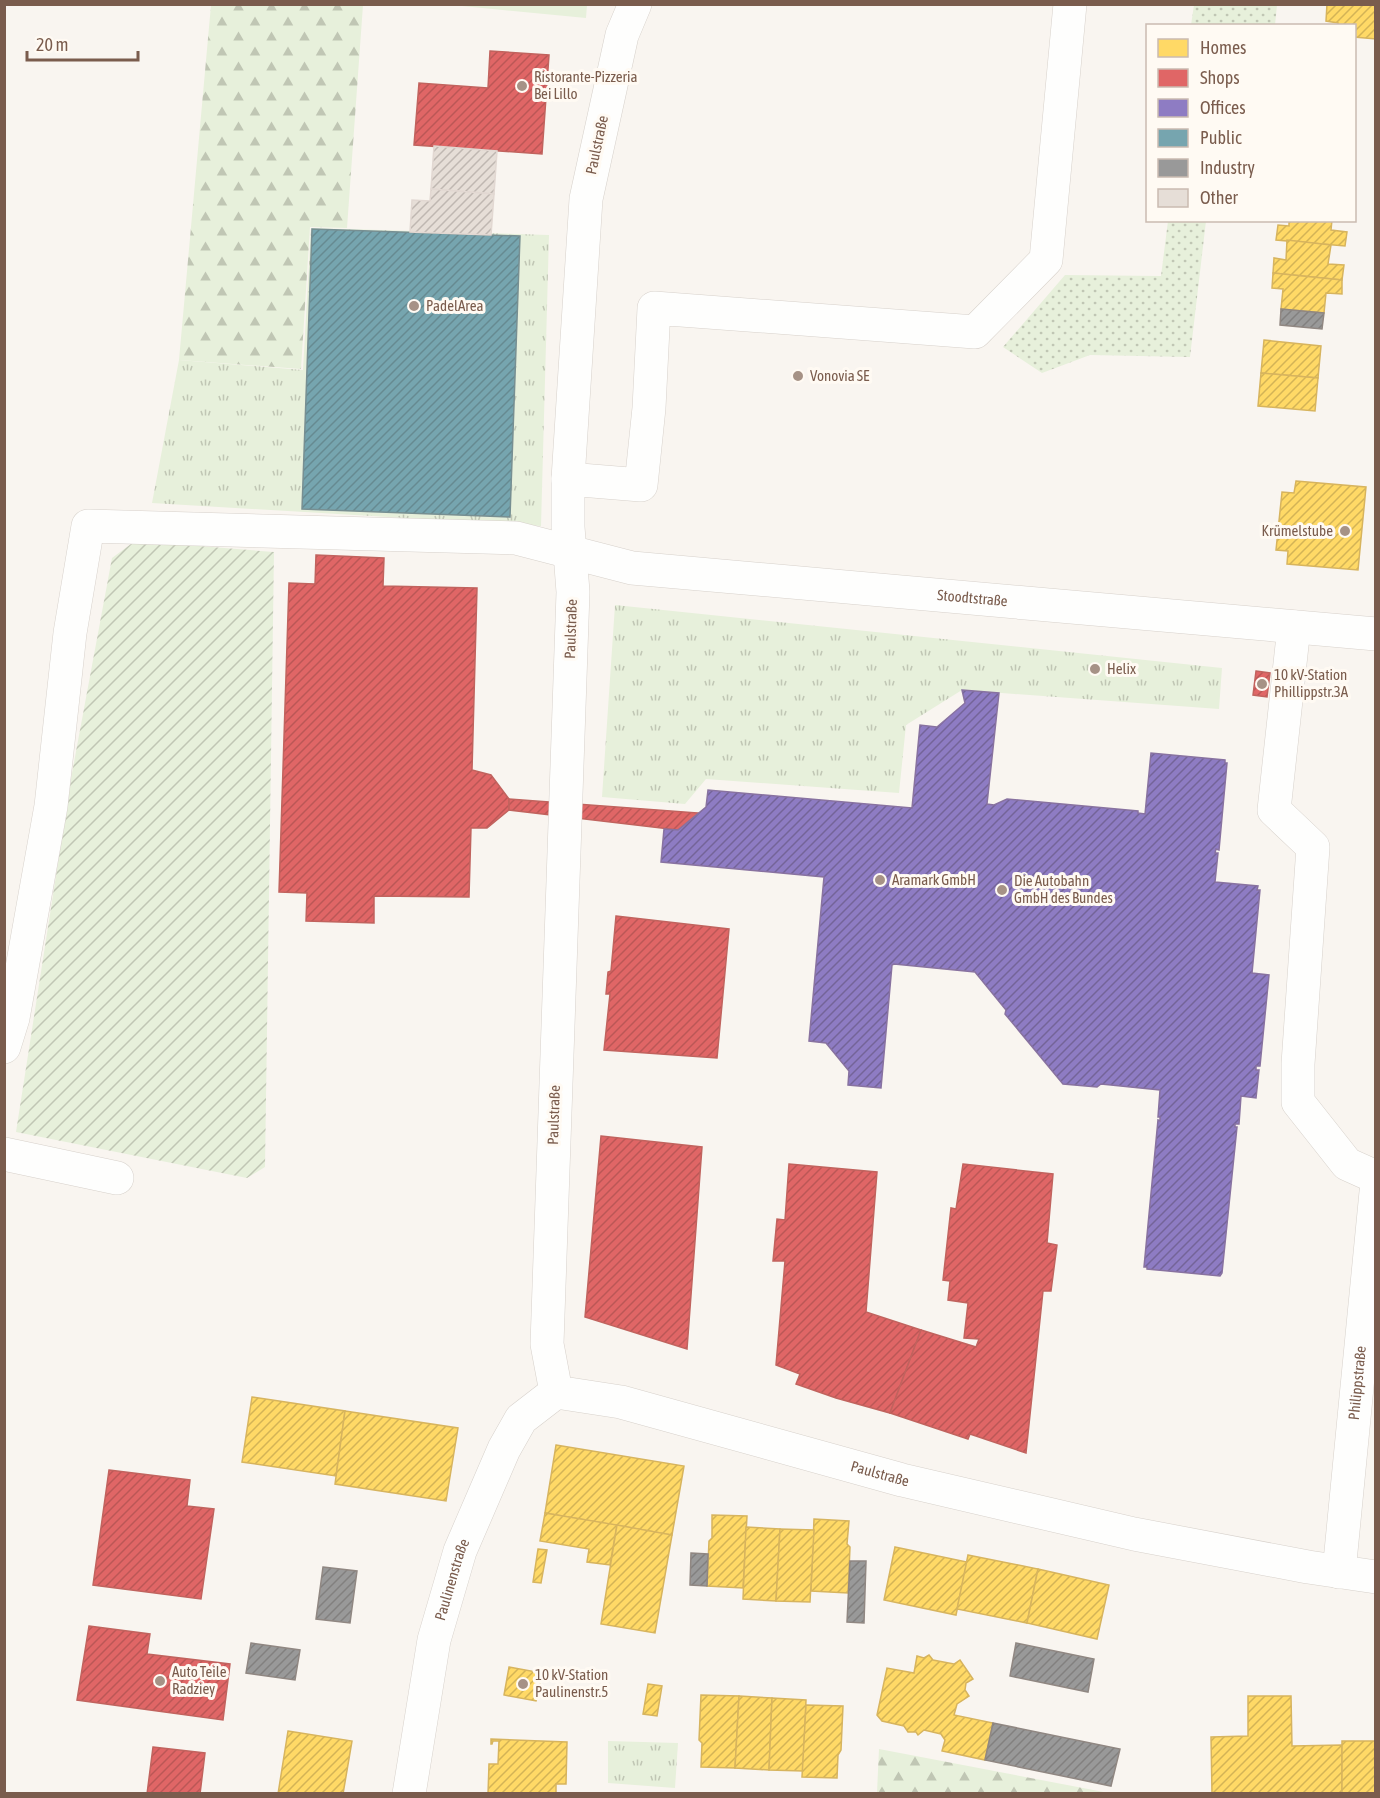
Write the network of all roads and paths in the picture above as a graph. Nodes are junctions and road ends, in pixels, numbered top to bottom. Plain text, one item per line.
1 (635, 4) edge
2 (1070, 4) edge
3 (568, 479) junction
4 (569, 552) junction
5 (1294, 627) junction
6 (1376, 634) edge
7 (4, 1047) edge
8 (4, 1154) edge
9 (1376, 1177) edge
10 (117, 1178) dead end
11 (1376, 1192) edge
12 (556, 1392) junction
13 (1339, 1572) junction
14 (1376, 1577) edge
15 (409, 1794) edge

1 - 3 street, Paulstraße
2 - 3 street
3 - 4 street, Paulstraße
4 - 5 street, Stoodtstraße
4 - 7 street, Stoodtstraße
4 - 12 street, Paulstraße
5 - 6 street, Stoodtstraße
5 - 9 street
8 - 10 street
11 - 13 street, Philippstraße
12 - 13 street, Paulstraße
12 - 15 street, Paulinenstraße
13 - 14 street, Paulstraße

